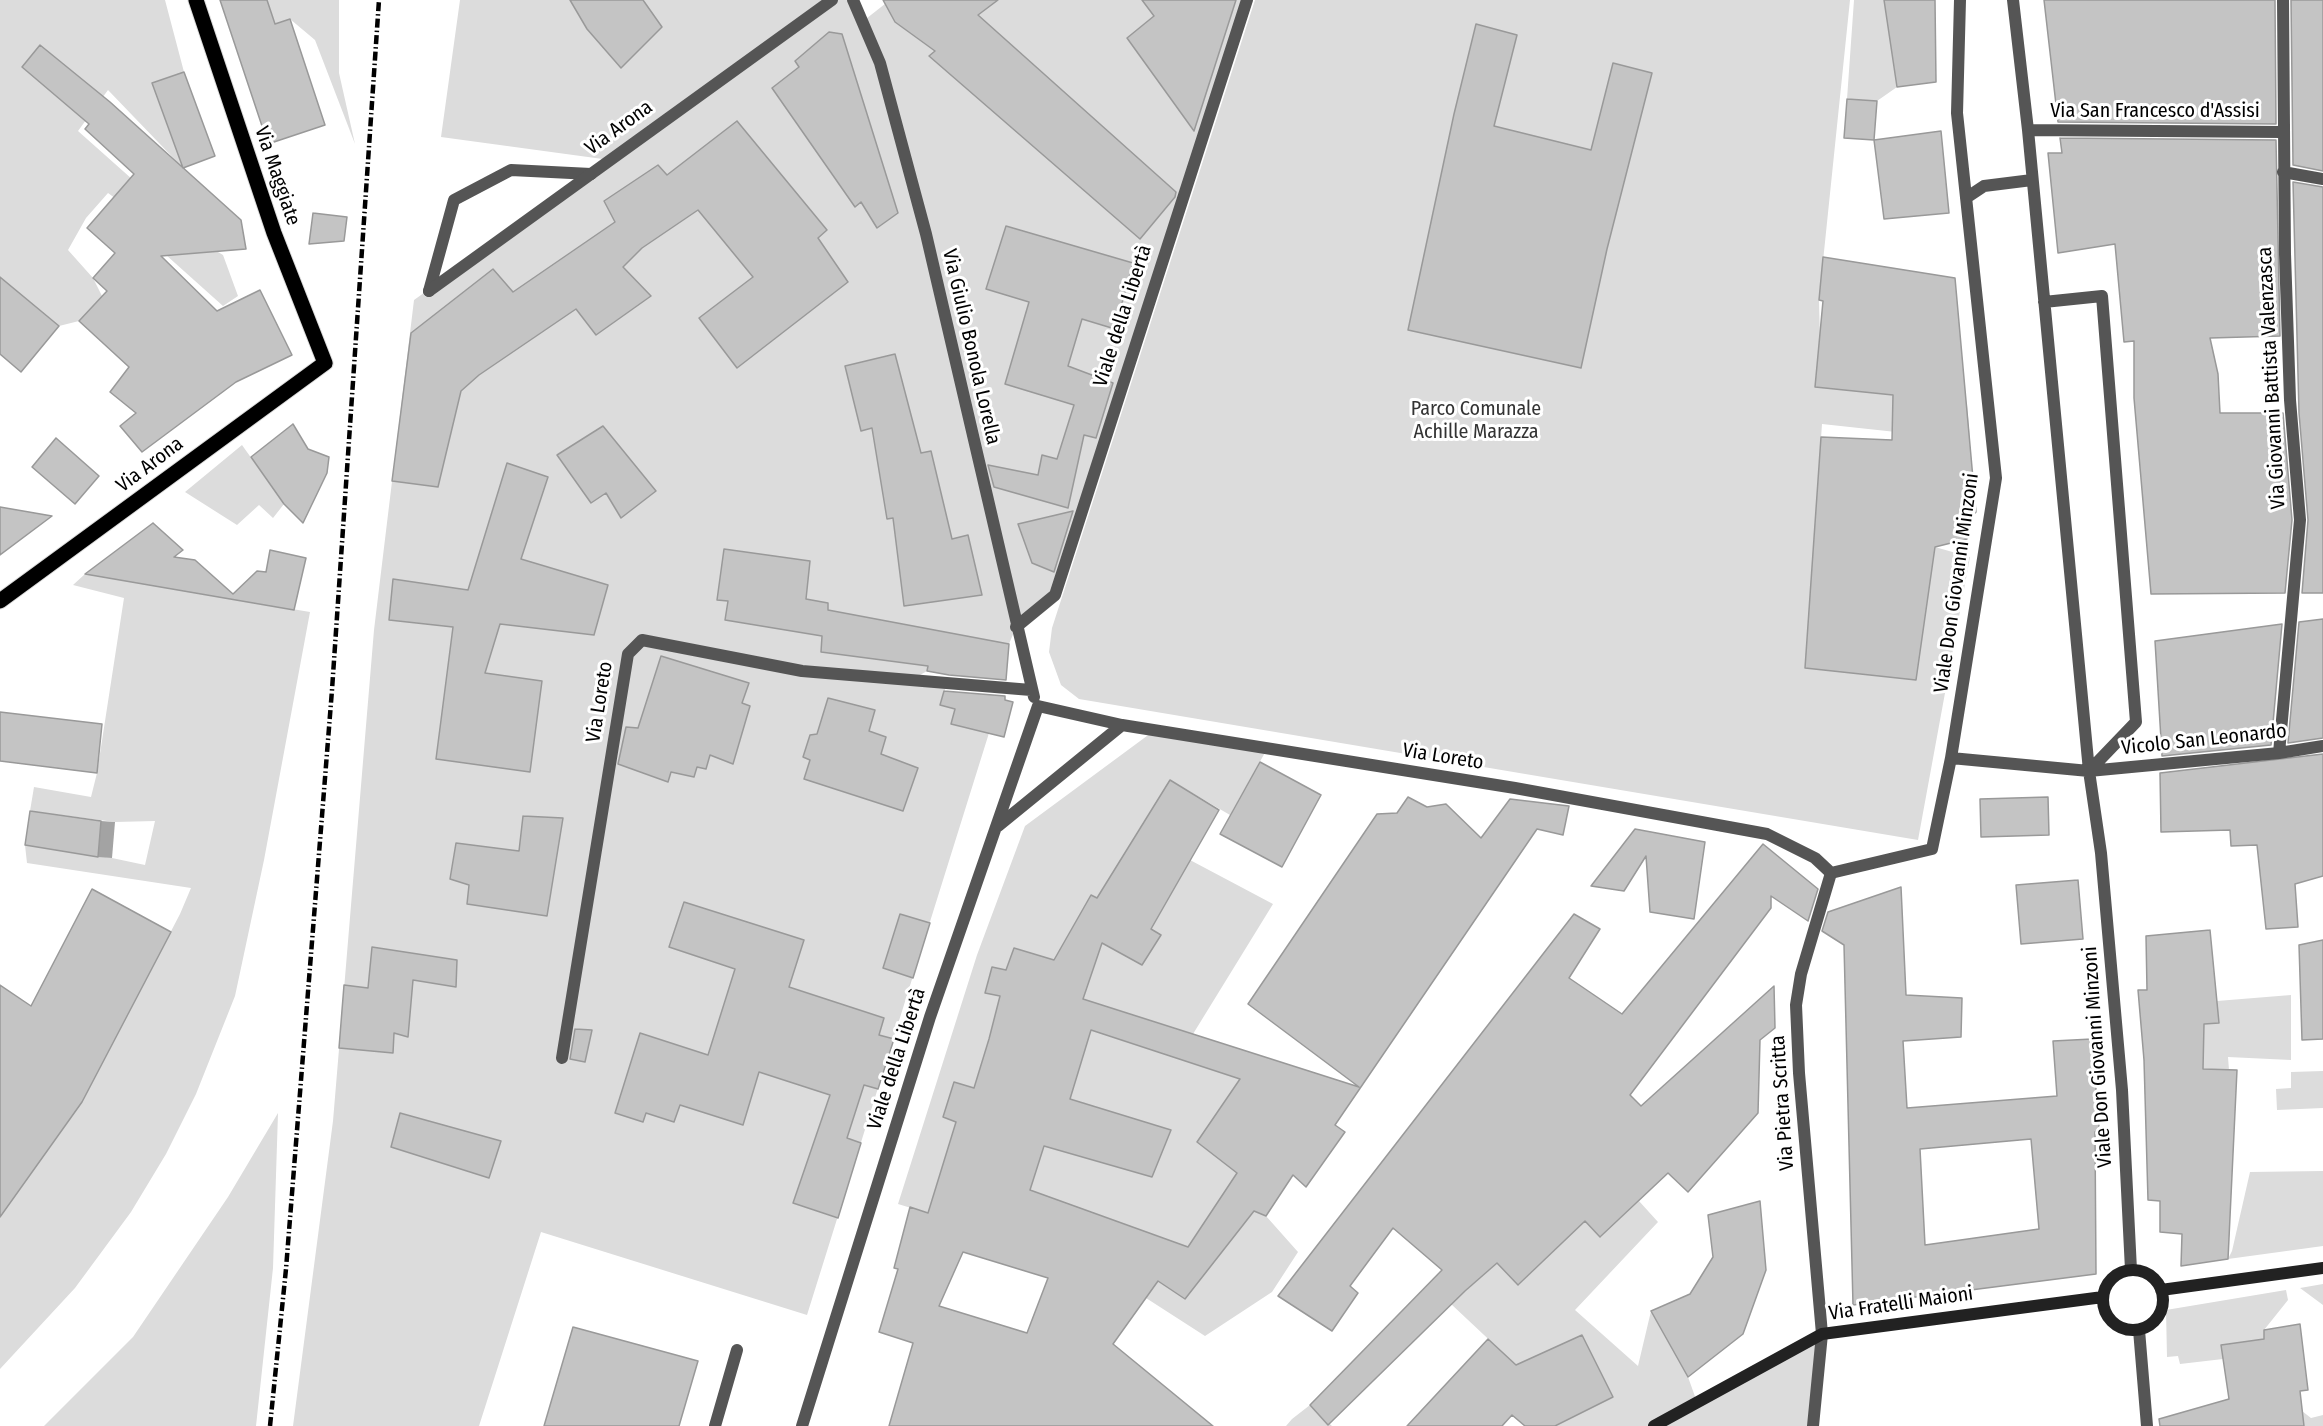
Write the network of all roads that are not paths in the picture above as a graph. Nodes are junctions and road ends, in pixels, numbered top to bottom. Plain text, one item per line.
1 (196, 0) edge
2 (832, 0) edge
3 (853, 0) edge
4 (1247, 0) edge
5 (1960, 0) edge
6 (2013, 0) edge
7 (2283, 0) edge
8 (2028, 130) junction
9 (2282, 132) junction
10 (2283, 172) junction
11 (591, 174) junction
12 (2323, 179) edge
13 (2032, 180) junction
14 (1966, 198) junction
15 (2044, 302) junction
16 (325, 363) joint
17 (0, 601) edge
18 (1016, 627) junction
19 (1031, 690) junction
20 (1038, 706) junction
21 (1122, 725) junction
22 (2323, 746) edge
23 (2280, 753) junction
24 (1951, 758) junction
25 (2089, 771) junction
26 (997, 826) junction
27 (1831, 873) junction
28 (562, 1058) dead end
29 (2323, 1268) edge
30 (2131, 1270) junction
31 (2161, 1290) junction
32 (2103, 1297) junction
33 (2139, 1330) junction
34 (1822, 1334) junction
35 (737, 1350) dead end
36 (715, 1426) edge
37 (802, 1426) edge
38 (1654, 1426) edge
39 (1813, 1426) edge
40 (2147, 1426) edge

1 - 16 main road, Via Maggiate
2 - 11 street, Via Arona
3 - 18 street, Via Giulio Bonola Lorella
4 - 18 street, Viale della Libertà
5 - 14 street, Viale Don Giovanni Minzoni
6 - 8 street, Viale Don Giovanni Minzoni
7 - 9 street, Via Giovanni Battista Valenzasca
8 - 9 street, Via San Francesco d'Assisi
8 - 13 street, Viale Don Giovanni Minzoni
9 - 10 street, Via Giovanni Battista Valenzasca
10 - 12 street
10 - 23 street, Via Giovanni Battista Valenzasca
11 - 11 street, Via Arona
13 - 14 street
13 - 15 street, Viale Don Giovanni Minzoni
14 - 24 street, Viale Don Giovanni Minzoni
15 - 25 street, Viale Don Giovanni Minzoni
15 - 25 street
16 - 17 main road, Via Arona
18 - 19 street, Via Giulio Bonola Lorella
19 - 20 street, Via Giulio Bonola Lorella
19 - 28 street, Via Loreto
20 - 21 street, Via Loreto
20 - 26 street, Viale della Libertà
21 - 26 street
21 - 27 street, Via Loreto
22 - 23 street, Vicolo San Leonardo
23 - 25 street, Vicolo San Leonardo
24 - 25 street, Vicolo San Leonardo
24 - 27 street, Viale Don Giovanni Minzoni
25 - 30 street, Viale Don Giovanni Minzoni
26 - 37 street, Viale della Libertà
27 - 34 street, Via Pietra Scritta
29 - 31 main road
30 - 31 main road
30 - 32 main road
31 - 33 main road
32 - 33 main road
32 - 34 main road, Via Fratelli Maioni
33 - 40 street
34 - 38 main road, Via Fratelli Maioni
34 - 39 street, Via Pietra Scritta
35 - 36 street

